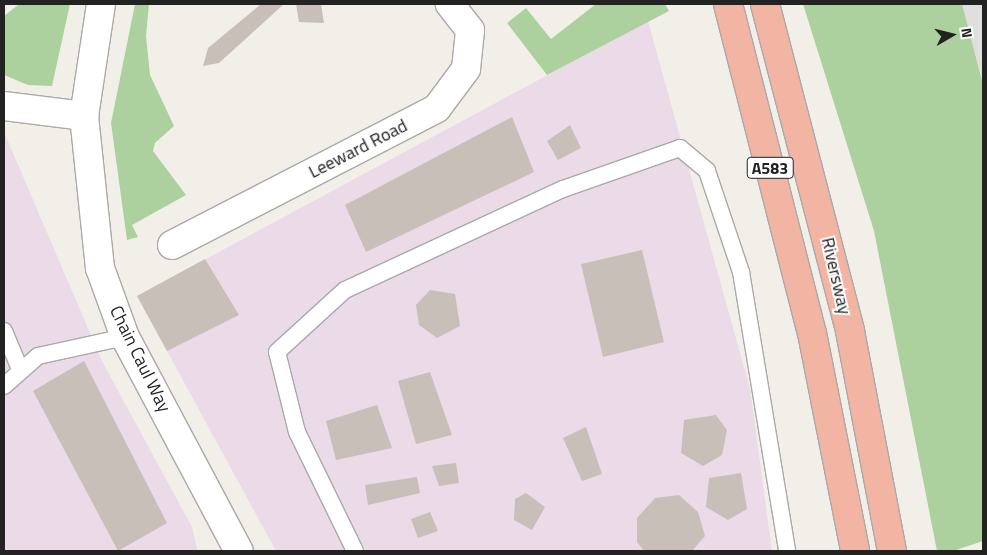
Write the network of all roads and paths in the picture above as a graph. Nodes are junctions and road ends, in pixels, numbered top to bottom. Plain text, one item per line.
1 (101, 4) edge
2 (450, 4) edge
3 (728, 4) edge
4 (765, 4) edge
5 (4, 106) edge
6 (84, 116) junction
7 (172, 245) dead end
8 (4, 331) edge
9 (126, 337) junction
10 (20, 369) junction
11 (4, 386) edge
12 (239, 551) edge
13 (355, 551) edge
14 (787, 551) edge
15 (855, 551) edge
16 (892, 551) edge

1 - 6 street, Chain Caul Way
2 - 7 street, Leeward Road
3 - 15 highway, Riversway / A583
4 - 16 highway, Riversway / A583
5 - 6 street
6 - 9 street, Chain Caul Way
8 - 10 lane
9 - 10 lane
9 - 12 street, Chain Caul Way
10 - 11 lane
13 - 14 lane

